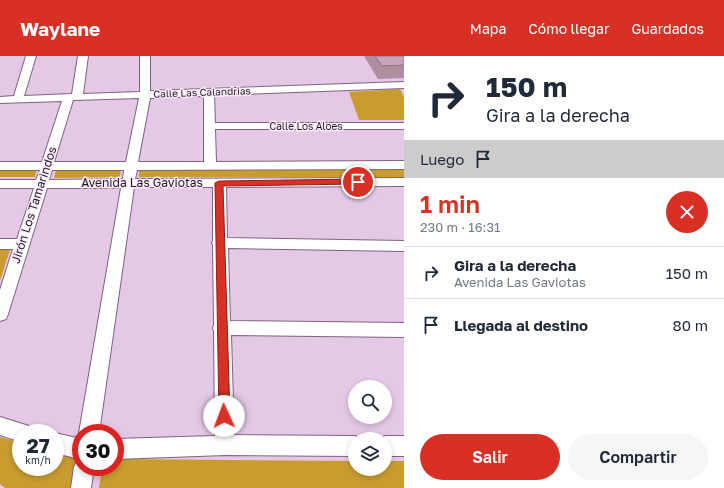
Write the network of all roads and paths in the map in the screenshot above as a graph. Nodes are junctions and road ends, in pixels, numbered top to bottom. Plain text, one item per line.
1 (31, 56) edge
2 (83, 56) edge
3 (145, 56) edge
4 (404, 85) edge
5 (209, 93) junction
6 (145, 94) junction
7 (73, 97) junction
8 (18, 99) junction
9 (0, 100) edge
10 (209, 126) junction
11 (404, 126) edge
12 (404, 165) edge
13 (0, 166) edge
14 (46, 166) junction
15 (130, 166) junction
16 (210, 166) junction
17 (404, 182) edge
18 (128, 183) junction
19 (219, 183) junction
20 (0, 184) edge
21 (41, 184) junction
22 (219, 243) junction
23 (0, 244) edge
24 (22, 244) junction
25 (404, 246) edge
26 (0, 312) edge
27 (222, 328) junction
28 (404, 330) edge
29 (90, 424) edge
30 (0, 426) edge
31 (12, 430) edge
32 (225, 445) junction
33 (348, 446) edge
34 (392, 446) edge
35 (404, 446) edge
36 (124, 449) edge
37 (83, 476) edge
38 (81, 488) edge

1 - 8 street
2 - 7 street, Jirón Los Tamarindos
3 - 6 street
4 - 5 street, Calle Las Calandrias
5 - 6 street, Calle Las Calandrias
5 - 10 street
6 - 7 street, Calle Las Calandrias
6 - 15 street
7 - 8 street, Calle Las Calandrias
7 - 14 street, Jirón Los Tamarindos
8 - 9 street, Calle Las Calandrias
10 - 11 street, Calle Los Aloes
10 - 16 street
12 - 16 street, Avenida Las Gaviotas
13 - 14 street, Avenida Las Gaviotas
14 - 15 street, Avenida Las Gaviotas
14 - 21 street, Jirón Los Tamarindos
15 - 16 street, Avenida Las Gaviotas
15 - 18 street
17 - 19 street, Avenida Las Gaviotas
18 - 19 street, Avenida Las Gaviotas
18 - 21 street, Avenida Las Gaviotas
18 - 29 street
19 - 22 street
20 - 21 street, Avenida Las Gaviotas
21 - 24 street, Jirón Los Tamarindos
22 - 25 street
22 - 27 street
23 - 24 street
24 - 26 street, Jirón Los Tamarindos
27 - 28 street
27 - 32 street
30 - 31 street
32 - 33 street
32 - 36 street
34 - 35 street
37 - 38 street

